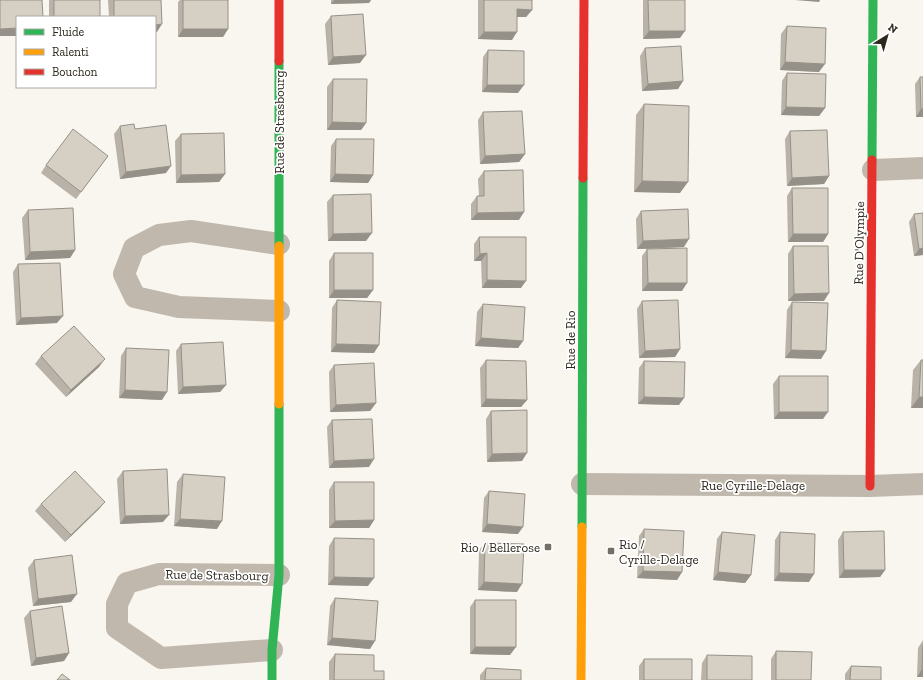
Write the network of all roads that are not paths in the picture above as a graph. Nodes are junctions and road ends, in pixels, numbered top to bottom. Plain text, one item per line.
1 (279, 0) edge
2 (584, 0) edge
3 (873, 0) edge
4 (923, 168) edge
5 (873, 170) junction
6 (279, 244) junction
7 (279, 311) junction
8 (582, 484) junction
9 (923, 484) edge
10 (870, 486) junction
11 (279, 575) junction
12 (272, 650) junction
13 (272, 680) edge
14 (581, 680) edge

1 - 6 street, Rue de Strasbourg
2 - 8 street, Rue de Rio
3 - 5 street, Rue D'Olympie
4 - 5 street
5 - 10 street, Rue D'Olympie
6 - 7 street, Rue de Strasbourg
6 - 7 street
7 - 11 street, Rue de Strasbourg
8 - 10 street, Rue Cyrille-Delage
8 - 14 street, Rue de Rio
9 - 10 street, Rue Cyrille-Delage
11 - 12 street, Rue de Strasbourg
11 - 12 street, Rue de Strasbourg
12 - 13 street, Rue de Strasbourg

